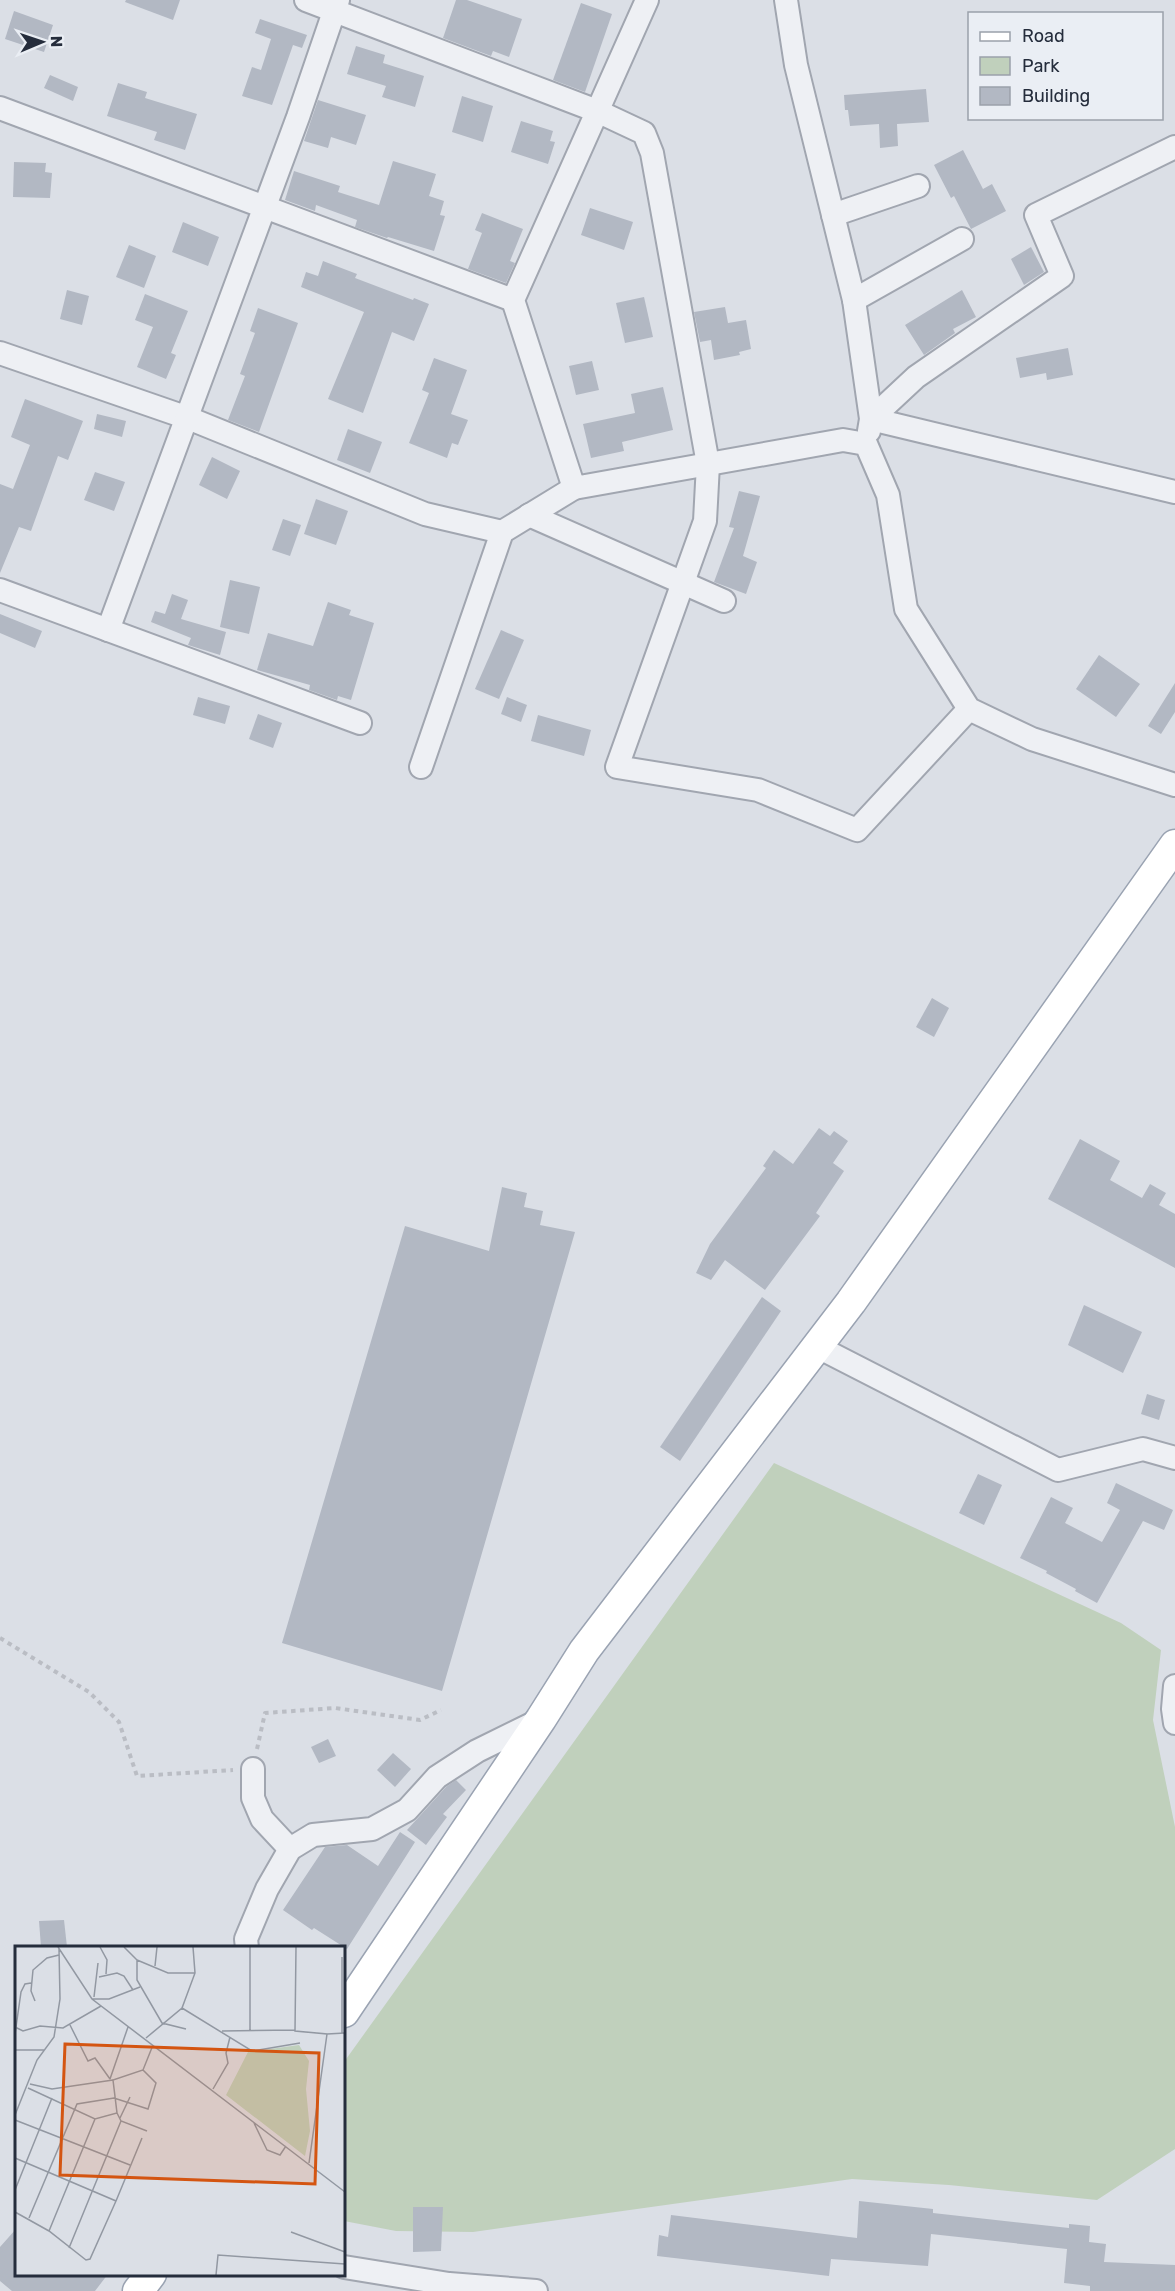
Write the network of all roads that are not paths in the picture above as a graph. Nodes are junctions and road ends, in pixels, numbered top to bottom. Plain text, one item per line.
1 (306, 0) edge
2 (647, 0) edge
3 (786, 0) edge
4 (336, 5) edge
5 (0, 108) edge
6 (597, 111) junction
7 (1175, 147) edge
8 (918, 186) dead end
9 (264, 208) junction
10 (833, 214) junction
11 (962, 239) dead end
12 (513, 300) junction
13 (854, 300) junction
14 (0, 353) edge
15 (188, 418) junction
16 (871, 419) junction
17 (866, 444) junction
18 (708, 464) junction
19 (574, 488) junction
20 (1175, 492) edge
21 (529, 515) junction
22 (502, 532) junction
23 (683, 583) junction
24 (0, 590) edge
25 (724, 601) dead end
26 (108, 630) junction
27 (969, 709) junction
28 (360, 723) dead end
29 (421, 767) dead end
30 (1175, 785) edge
31 (1175, 844) edge
32 (816, 1346) junction
33 (1175, 1458) edge
34 (1175, 1686) edge
35 (541, 1719) junction
36 (1175, 1723) edge
37 (253, 1769) road end
38 (291, 1849) junction
39 (247, 1946) edge
40 (345, 2011) edge
41 (345, 2267) edge
42 (149, 2276) edge
43 (138, 2291) edge
44 (536, 2291) edge

1 - 4 street
2 - 6 street
3 - 10 street
4 - 6 street
4 - 9 street
5 - 9 street
6 - 12 street
6 - 18 street
7 - 16 street
8 - 10 street
9 - 12 street
9 - 15 street
10 - 13 street
11 - 13 street
12 - 19 street
13 - 16 street
14 - 15 street
15 - 22 street
15 - 26 street
16 - 17 street
16 - 20 street
17 - 18 street
17 - 27 street
18 - 19 street
18 - 23 street
19 - 21 street
21 - 22 street
21 - 23 street
22 - 29 street
23 - 25 street
23 - 27 street
24 - 26 street
26 - 28 street
27 - 30 street
31 - 32 main road
32 - 33 street
32 - 35 main road
34 - 36 street
35 - 38 street
35 - 40 main road
37 - 38 street
38 - 39 street
41 - 44 street
42 - 43 main road

